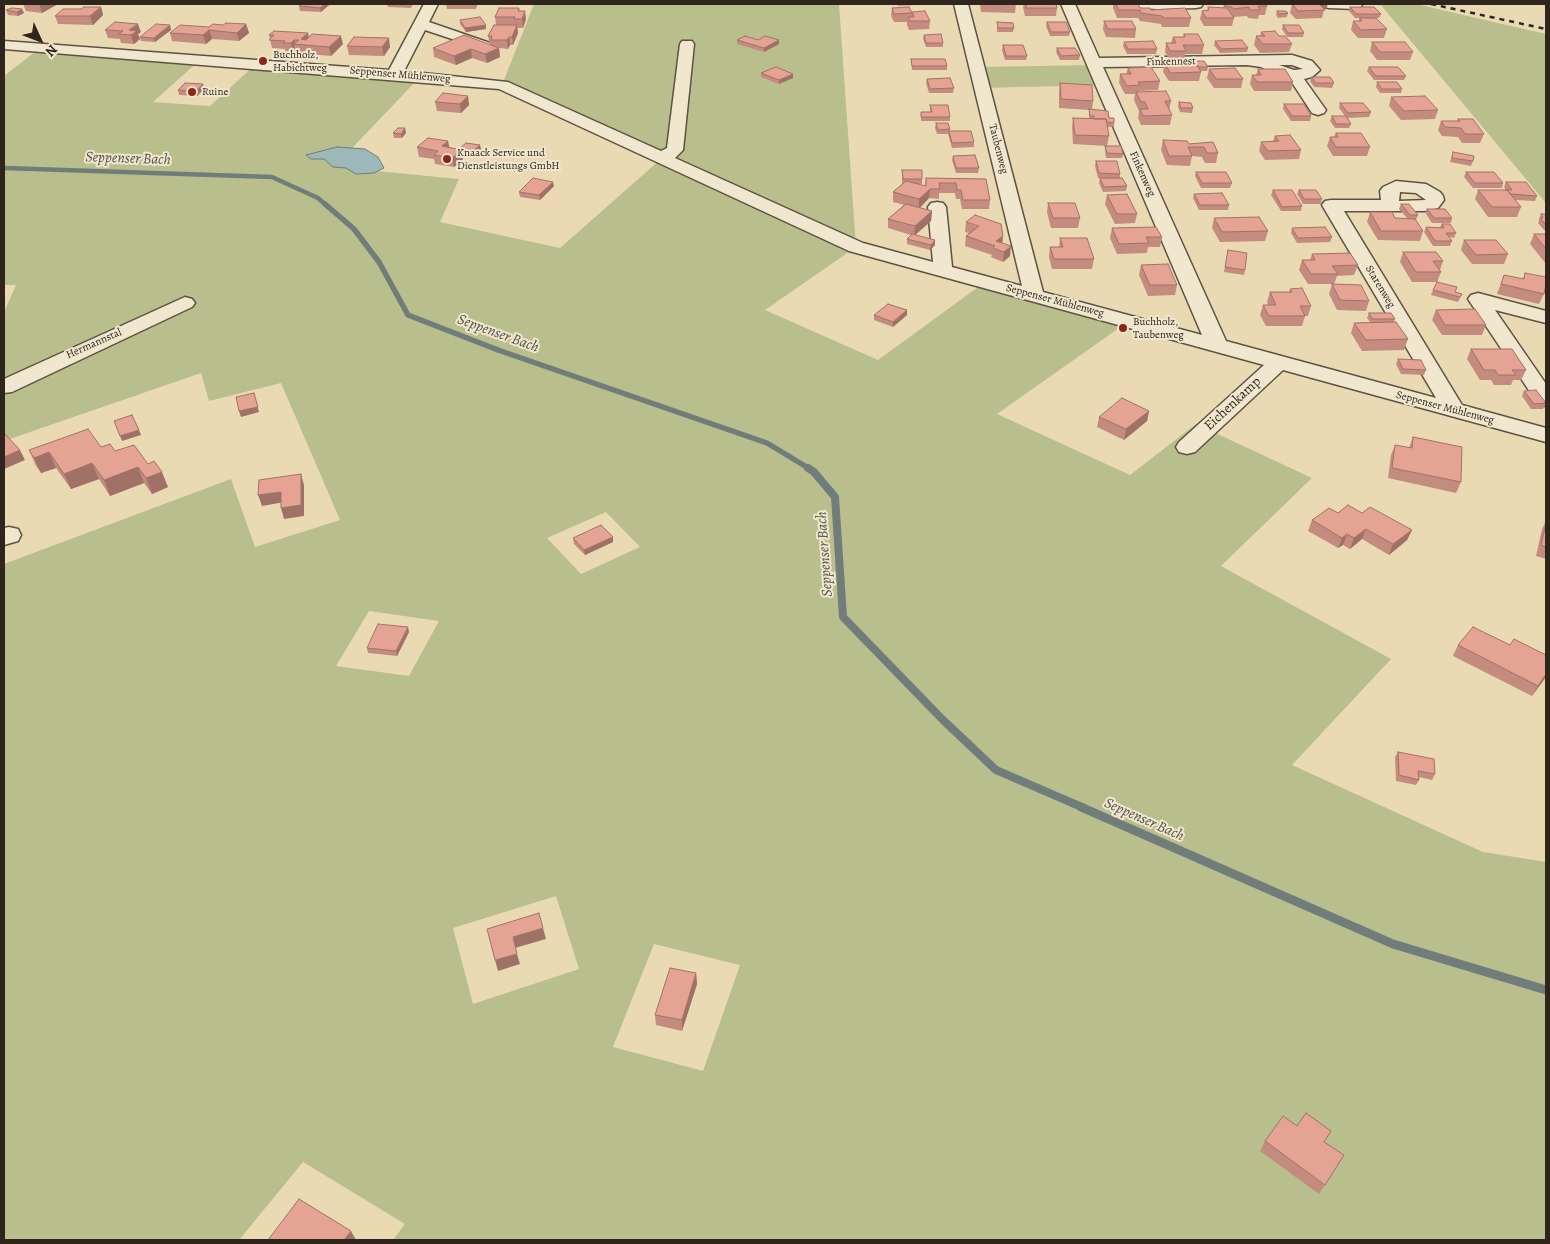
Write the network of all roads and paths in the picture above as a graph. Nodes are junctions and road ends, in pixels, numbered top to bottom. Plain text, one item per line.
1 (431, 4) edge
2 (961, 4) edge
3 (1068, 4) edge
4 (1135, 4) edge
5 (1196, 4) edge
6 (1329, 4) edge
7 (1355, 5) edge
8 (421, 24) junction
9 (687, 44) dead end
10 (4, 45) edge
11 (485, 46) edge
12 (1094, 63) junction
13 (394, 75) junction
14 (1318, 110) dead end
15 (661, 159) junction
16 (1379, 206) dead end
17 (937, 207) dead end
18 (943, 270) junction
19 (1034, 295) junction
20 (185, 303) dead end
21 (1546, 317) edge
22 (1217, 345) junction
23 (1279, 362) junction
24 (4, 387) edge
25 (1546, 399) edge
26 (1454, 410) junction
27 (1546, 435) edge
28 (1186, 447) dead end

1 - 8 street
2 - 19 street, Taubenweg
3 - 12 street, Finkenweg
4 - 5 street
6 - 7 street
8 - 11 street
8 - 13 street
9 - 15 street
10 - 13 street, Seppenser Mühlenweg
12 - 14 street, Finkennest
12 - 22 street, Finkenweg
13 - 15 street, Seppenser Mühlenweg
15 - 18 street, Seppenser Mühlenweg
16 - 26 street, Starenweg
17 - 18 street
18 - 19 street, Seppenser Mühlenweg
19 - 22 street, Seppenser Mühlenweg
20 - 24 street, Hermannstal
21 - 25 street
22 - 23 street, Seppenser Mühlenweg
23 - 26 street, Seppenser Mühlenweg
23 - 28 street, Eichenkamp
26 - 27 street, Seppenser Mühlenweg

